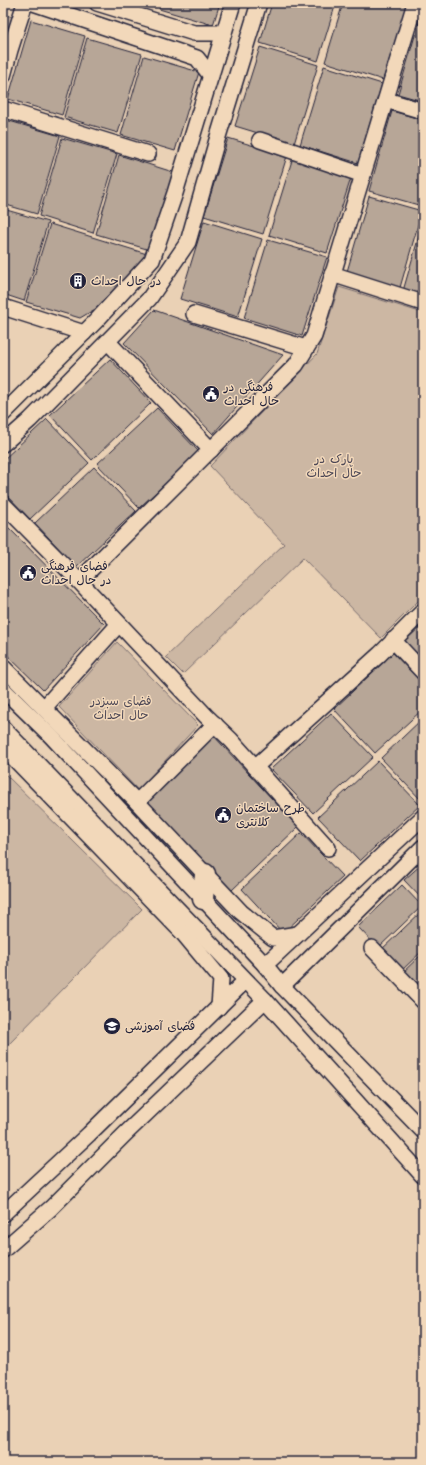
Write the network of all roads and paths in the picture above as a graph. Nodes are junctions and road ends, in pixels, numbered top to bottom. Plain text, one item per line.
1 (25, 3) edge
2 (33, 3) edge
3 (97, 3) edge
4 (233, 3) edge
5 (260, 3) edge
6 (415, 3) edge
7 (130, 13) junction
8 (121, 32) junction
9 (224, 33) junction
10 (3, 76) edge
11 (211, 76) junction
12 (386, 100) junction
13 (3, 108) edge
14 (423, 111) edge
15 (260, 140) dead end
16 (148, 154) dead end
17 (363, 175) junction
18 (332, 274) junction
19 (423, 303) edge
20 (3, 308) edge
21 (194, 314) dead end
22 (84, 333) junction
23 (108, 342) junction
24 (306, 348) junction
25 (3, 414) edge
26 (3, 444) edge
27 (211, 450) junction
28 (3, 504) edge
29 (79, 581) junction
30 (423, 611) edge
31 (118, 625) junction
32 (393, 640) junction
33 (3, 667) edge
34 (423, 672) edge
35 (3, 689) edge
36 (44, 708) junction
37 (214, 724) junction
38 (3, 728) edge
39 (3, 747) edge
40 (255, 767) junction
41 (137, 802) junction
42 (423, 817) edge
43 (423, 847) edge
44 (328, 848) dead end
45 (205, 874) junction
46 (203, 899) junction
47 (298, 934) junction
48 (372, 948) dead end
49 (265, 965) junction
50 (245, 981) junction
51 (282, 986) junction
52 (264, 1000) junction
53 (423, 1002) edge
54 (219, 1007) junction
55 (423, 1131) edge
56 (423, 1176) edge
57 (3, 1214) edge
58 (3, 1250) edge

1 - 10 street
2 - 8 street
3 - 7 street
4 - 9 street
5 - 23 street
6 - 12 street
7 - 8 street
7 - 9 street
8 - 11 street
9 - 11 street
11 - 22 street
12 - 14 street
12 - 17 street
13 - 16 street
15 - 17 street
17 - 18 street
18 - 19 street
18 - 24 street
20 - 22 street
21 - 24 street
22 - 25 street
23 - 26 street
23 - 27 street
24 - 27 street
27 - 29 street
28 - 29 street
29 - 31 street
30 - 32 street
31 - 36 street
31 - 37 street
32 - 34 street
32 - 40 street
33 - 36 street
35 - 46 street
36 - 41 street
37 - 40 street
37 - 41 street
38 - 50 street
39 - 54 street
40 - 44 street
41 - 45 street
42 - 47 street
43 - 51 street
45 - 46 main road
45 - 47 street
46 - 49 street
47 - 49 street
48 - 53 street
49 - 51 street
50 - 52 street
50 - 54 street
51 - 55 street
52 - 56 street
52 - 58 street
54 - 57 street

